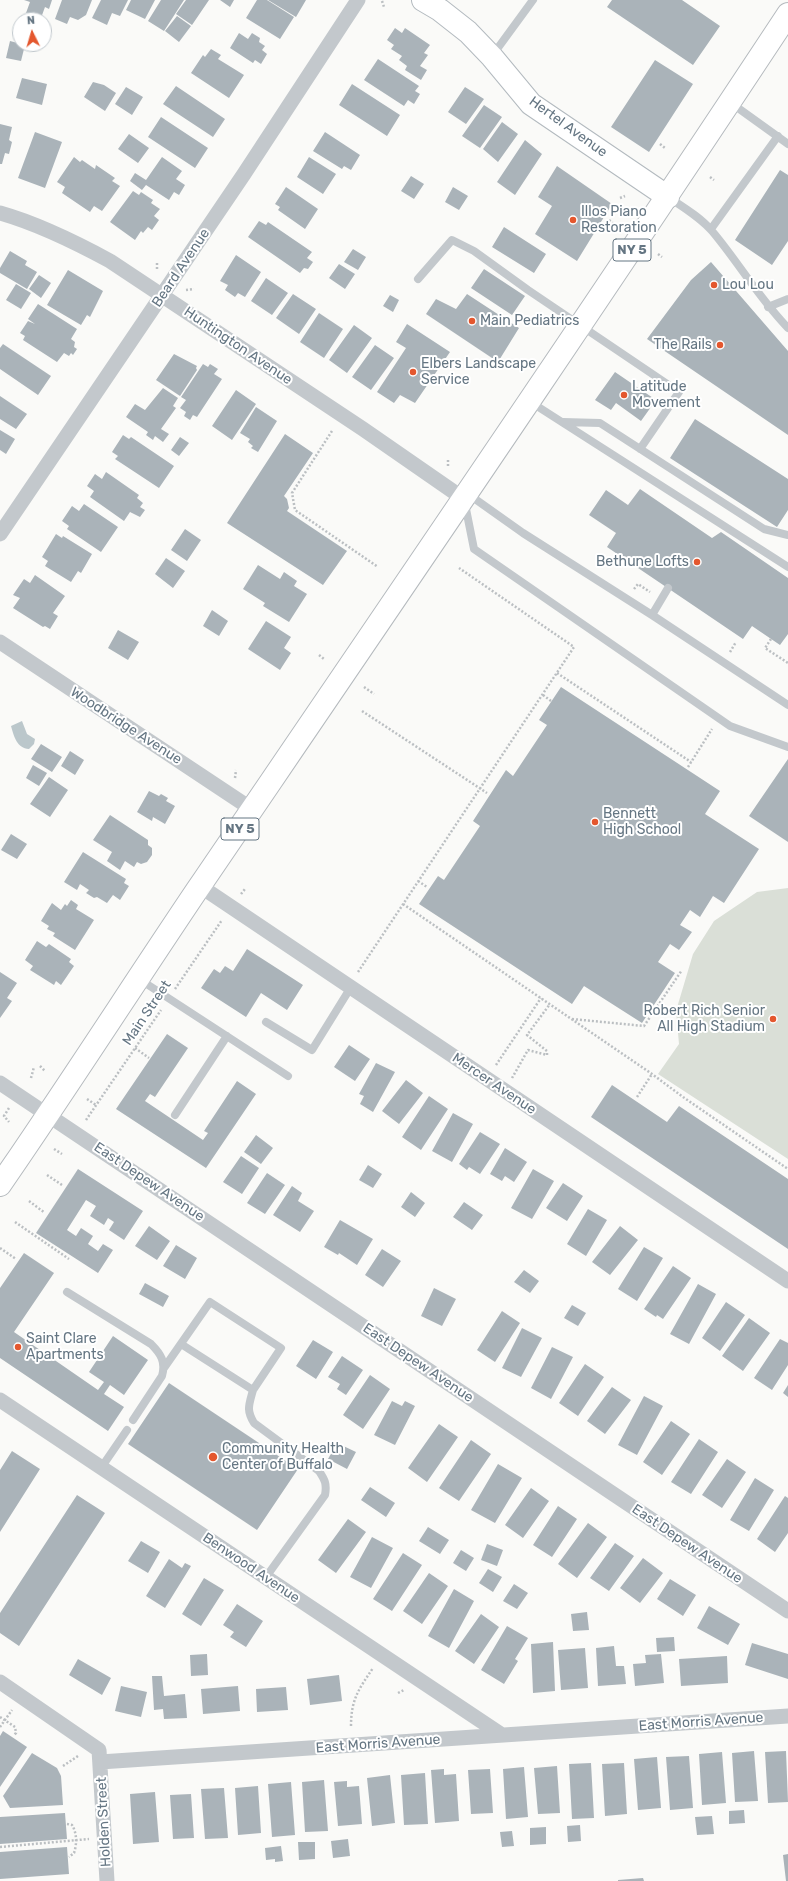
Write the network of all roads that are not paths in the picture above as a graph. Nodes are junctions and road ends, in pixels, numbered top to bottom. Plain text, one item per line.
1 (358, 0) edge
2 (423, 0) edge
3 (533, 0) edge
4 (788, 14) edge
5 (492, 57) junction
6 (730, 102) junction
7 (778, 136) junction
8 (788, 144) edge
9 (668, 197) junction
10 (0, 213) edge
11 (711, 230) junction
12 (418, 279) dead end
13 (162, 295) junction
14 (788, 299) edge
15 (768, 307) junction
16 (580, 326) junction
17 (788, 328) edge
18 (529, 401) junction
19 (562, 422) junction
20 (640, 449) junction
21 (465, 496) junction
22 (0, 534) edge
23 (788, 535) edge
24 (788, 567) edge
25 (668, 588) dead end
26 (652, 615) junction
27 (0, 642) edge
28 (788, 705) edge
29 (788, 747) edge
30 (253, 810) junction
31 (200, 886) junction
32 (139, 979) junction
33 (351, 987) junction
34 (266, 1022) dead end
35 (227, 1036) junction
36 (288, 1076) dead end
37 (0, 1083) edge
38 (49, 1115) junction
39 (175, 1115) dead end
40 (0, 1185) edge
41 (788, 1281) edge
42 (67, 1292) dead end
43 (181, 1344) junction
44 (164, 1368) junction
45 (253, 1390) junction
46 (0, 1400) edge
47 (133, 1420) dead end
48 (127, 1430) dead end
49 (101, 1468) junction
50 (266, 1578) junction
51 (788, 1611) edge
52 (0, 1682) edge
53 (788, 1716) edge
54 (502, 1735) junction
55 (100, 1762) junction
56 (107, 1881) edge

1 - 13 street, Beard Avenue
2 - 5 main road, Hertel Avenue
3 - 5 lane
4 - 6 main road, NY 5
5 - 9 main road, Hertel Avenue
6 - 7 lane
6 - 9 main road, NY 5
7 - 8 lane
7 - 11 lane
9 - 11 lane
9 - 16 main road, NY 5
10 - 13 street, Huntington Avenue
11 - 15 lane
12 - 16 lane
13 - 21 street, Huntington Avenue
13 - 22 street, Beard Avenue
14 - 15 lane
15 - 17 lane
16 - 18 main road, NY 5
16 - 20 lane
18 - 19 lane
18 - 21 main road, NY 5
19 - 20 lane
19 - 24 lane
20 - 23 lane
21 - 26 lane
21 - 29 lane
21 - 30 main road, NY 5
25 - 26 lane
26 - 28 lane
27 - 30 street, Woodbridge Avenue
30 - 31 main road, NY 5
31 - 32 main road, NY 5
31 - 33 street, Mercer Avenue
32 - 35 lane
32 - 38 main road, NY 5
33 - 34 lane
33 - 41 street, Mercer Avenue
35 - 36 lane
35 - 39 lane
37 - 38 street, East Depew Avenue
38 - 40 main road, NY 5
38 - 51 street, East Depew Avenue
42 - 44 lane
43 - 44 lane
43 - 45 lane
43 - 45 lane
44 - 47 lane
45 - 50 lane
46 - 49 street, Benwood Avenue
48 - 49 lane
49 - 50 street, Benwood Avenue
50 - 54 street, Benwood Avenue
52 - 55 street
53 - 54 street, East Morris Avenue
54 - 55 street, East Morris Avenue
55 - 56 street, Holden Street

